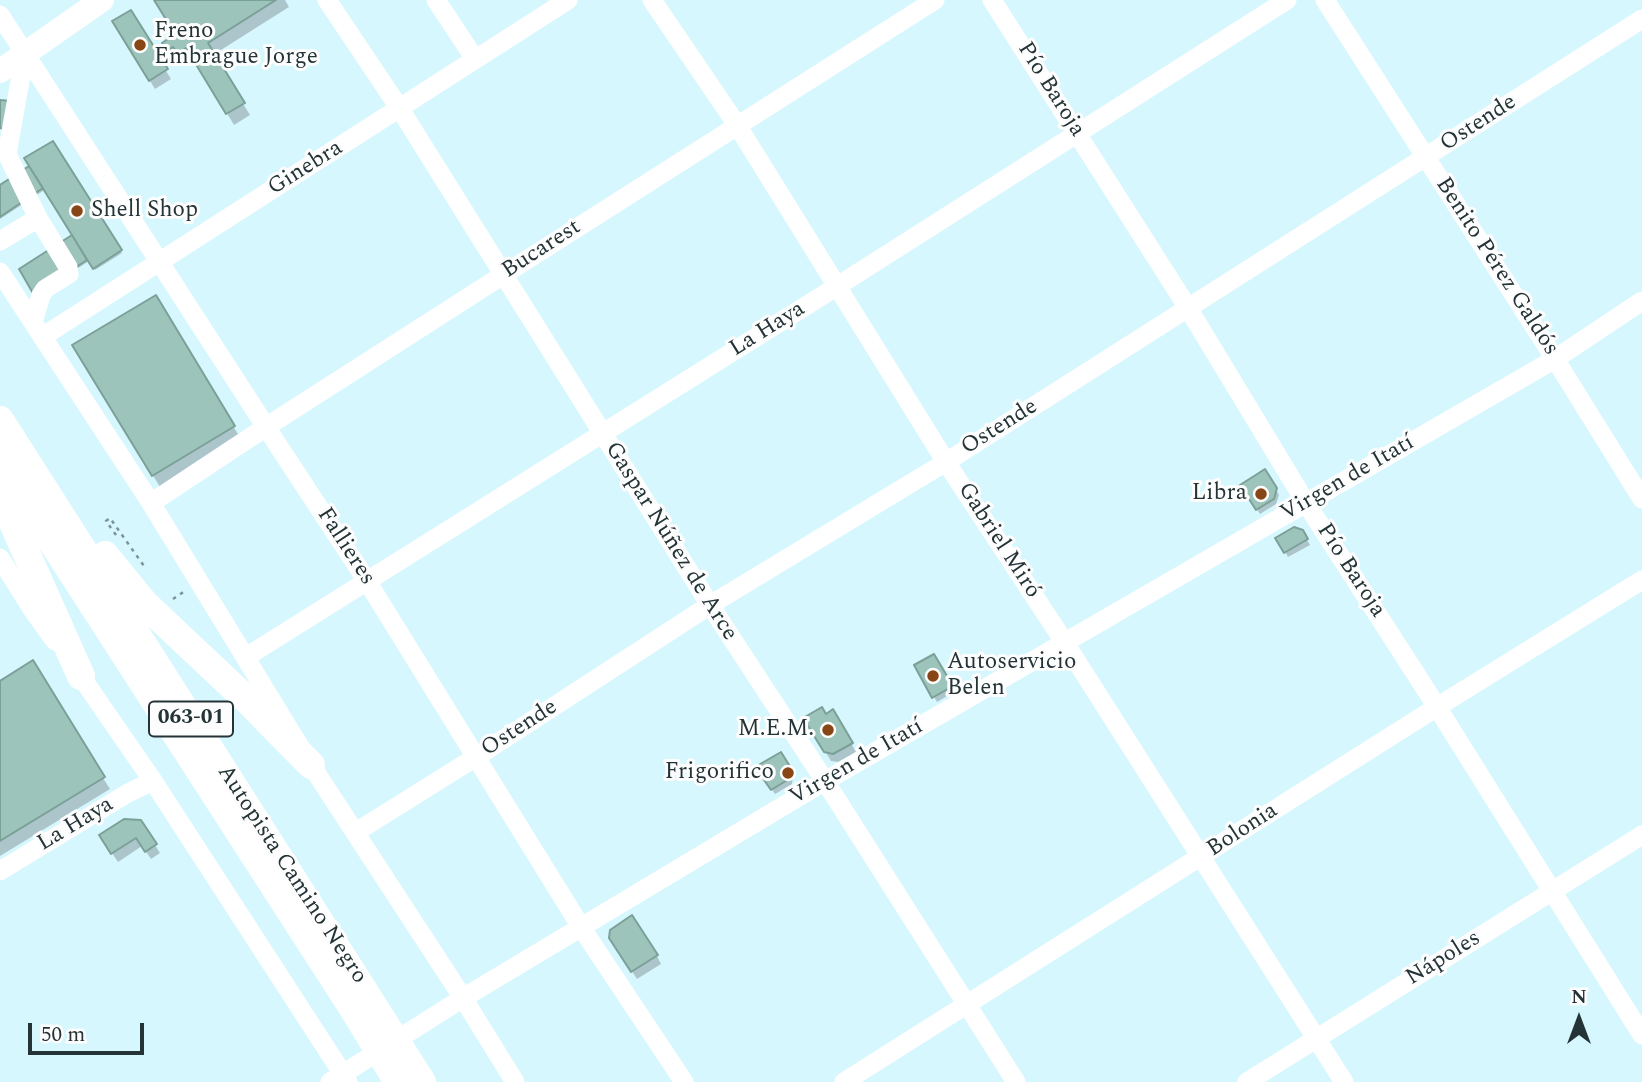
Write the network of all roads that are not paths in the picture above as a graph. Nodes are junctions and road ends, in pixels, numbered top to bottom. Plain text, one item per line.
1 (102, 0) edge
2 (327, 0) edge
3 (436, 0) edge
4 (568, 0) edge
5 (652, 0) edge
6 (935, 0) edge
7 (992, 0) edge
8 (1287, 0) edge
9 (1325, 0) edge
10 (543, 7) edge
11 (0, 15) edge
12 (1642, 19) edge
13 (25, 53) junction
14 (475, 60) junction
15 (0, 71) edge
16 (400, 109) junction
17 (737, 125) junction
18 (1077, 132) junction
19 (3, 154) edge
20 (1426, 158) junction
21 (38, 218) junction
22 (0, 241) edge
23 (160, 262) junction
24 (0, 272) edge
25 (503, 275) junction
26 (836, 287) junction
27 (1642, 301) edge
28 (1188, 308) junction
29 (37, 329) junction
30 (1555, 359) junction
31 (0, 420) edge
32 (265, 427) junction
33 (602, 434) junction
34 (0, 461) edge
35 (946, 463) junction
36 (0, 494) edge
37 (1642, 499) edge
38 (151, 503) junction
39 (1307, 503) junction
40 (0, 558) edge
41 (1642, 580) edge
42 (367, 581) junction
43 (710, 606) junction
44 (1065, 643) junction
45 (246, 657) junction
46 (81, 676) junction
47 (1437, 707) junction
48 (476, 757) junction
49 (311, 765) junction
50 (153, 781) junction
51 (825, 781) junction
52 (356, 832) junction
53 (1642, 835) edge
54 (1200, 858) junction
55 (0, 871) edge
56 (1551, 892) junction
57 (581, 927) junction
58 (463, 998) junction
59 (360, 1001) junction
60 (967, 1005) junction
61 (1642, 1035) edge
62 (1316, 1038) junction
63 (407, 1077) edge
64 (340, 1079) edge
65 (514, 1082) edge
66 (684, 1082) edge
67 (844, 1082) edge
68 (1016, 1082) edge
69 (1247, 1082) edge
70 (1343, 1082) edge

1 - 13 main road
2 - 16 street, Gaspar Núñez de Arce
3 - 14 street
4 - 10 street, Ginebra
5 - 17 street, Gabriel Miró
6 - 17 street, Bucarest
7 - 18 street, Pío Baroja
8 - 18 street, La Haya
9 - 20 street, Benito Pérez Galdós
10 - 14 street, Ginebra
11 - 13 street, Fallieres
12 - 20 street, Ostende
13 - 15 main road
13 - 19 street
13 - 23 street, Fallieres
14 - 16 street, Ginebra
16 - 23 street, Ginebra
16 - 25 street, Gaspar Núñez de Arce
17 - 25 street, Bucarest
17 - 26 street, Gabriel Miró
18 - 26 street, La Haya
18 - 28 street, Pío Baroja
19 - 21 street
20 - 28 street, Ostende
20 - 30 street, Benito Pérez Galdós
21 - 22 street
21 - 29 street
23 - 29 street, Ginebra
23 - 32 street, Fallieres
24 - 29 street
25 - 32 street, Bucarest
25 - 33 street, Gaspar Núñez de Arce
26 - 33 street, La Haya
26 - 35 street, Gabriel Miró
27 - 30 street, Virgen de Itatí
28 - 35 street, Ostende
28 - 39 street, Pío Baroja
29 - 38 street
30 - 37 street, Benito Pérez Galdós
30 - 39 street, Virgen de Itatí
31 - 49 highway
31 - 59 highway, Autopista Camino Negro / 063-01
32 - 38 street, Bucarest
32 - 42 street, Fallieres
33 - 42 street, La Haya
33 - 43 street, Gaspar Núñez de Arce
34 - 59 highway, Autopista Camino Negro / 063-01
35 - 43 street, Ostende
35 - 44 street, Gabriel Miró
36 - 46 highway
38 - 45 street
39 - 44 street, Virgen de Itatí
39 - 47 street, Pío Baroja
40 - 46 street
41 - 47 street, Bolonia
42 - 45 street, La Haya
42 - 48 street, Fallieres
43 - 48 street, Ostende
43 - 51 street, Gaspar Núñez de Arce
44 - 51 street, Virgen de Itatí
44 - 54 street, Gabriel Miró
45 - 49 street
46 - 50 street
47 - 54 street, Bolonia
47 - 56 street, Pío Baroja
48 - 52 street, Ostende
48 - 57 street, Fallieres
49 - 52 street
50 - 55 street, La Haya
50 - 64 street
51 - 57 street, Virgen de Itatí
51 - 60 street, Gaspar Núñez de Arce
52 - 58 street
53 - 56 street, Nápoles
54 - 60 street, Bolonia
54 - 62 street, Gabriel Miró
56 - 61 street, Pío Baroja
56 - 62 street, Nápoles
57 - 58 street, Virgen de Itatí
57 - 66 street, Fallieres
58 - 64 street, Virgen de Itatí
58 - 65 street
59 - 63 highway, Autopista Camino Negro / 063-01
60 - 67 street, Bolonia
60 - 68 street, Gaspar Núñez de Arce
62 - 69 street, Nápoles
62 - 70 street, Gabriel Miró

